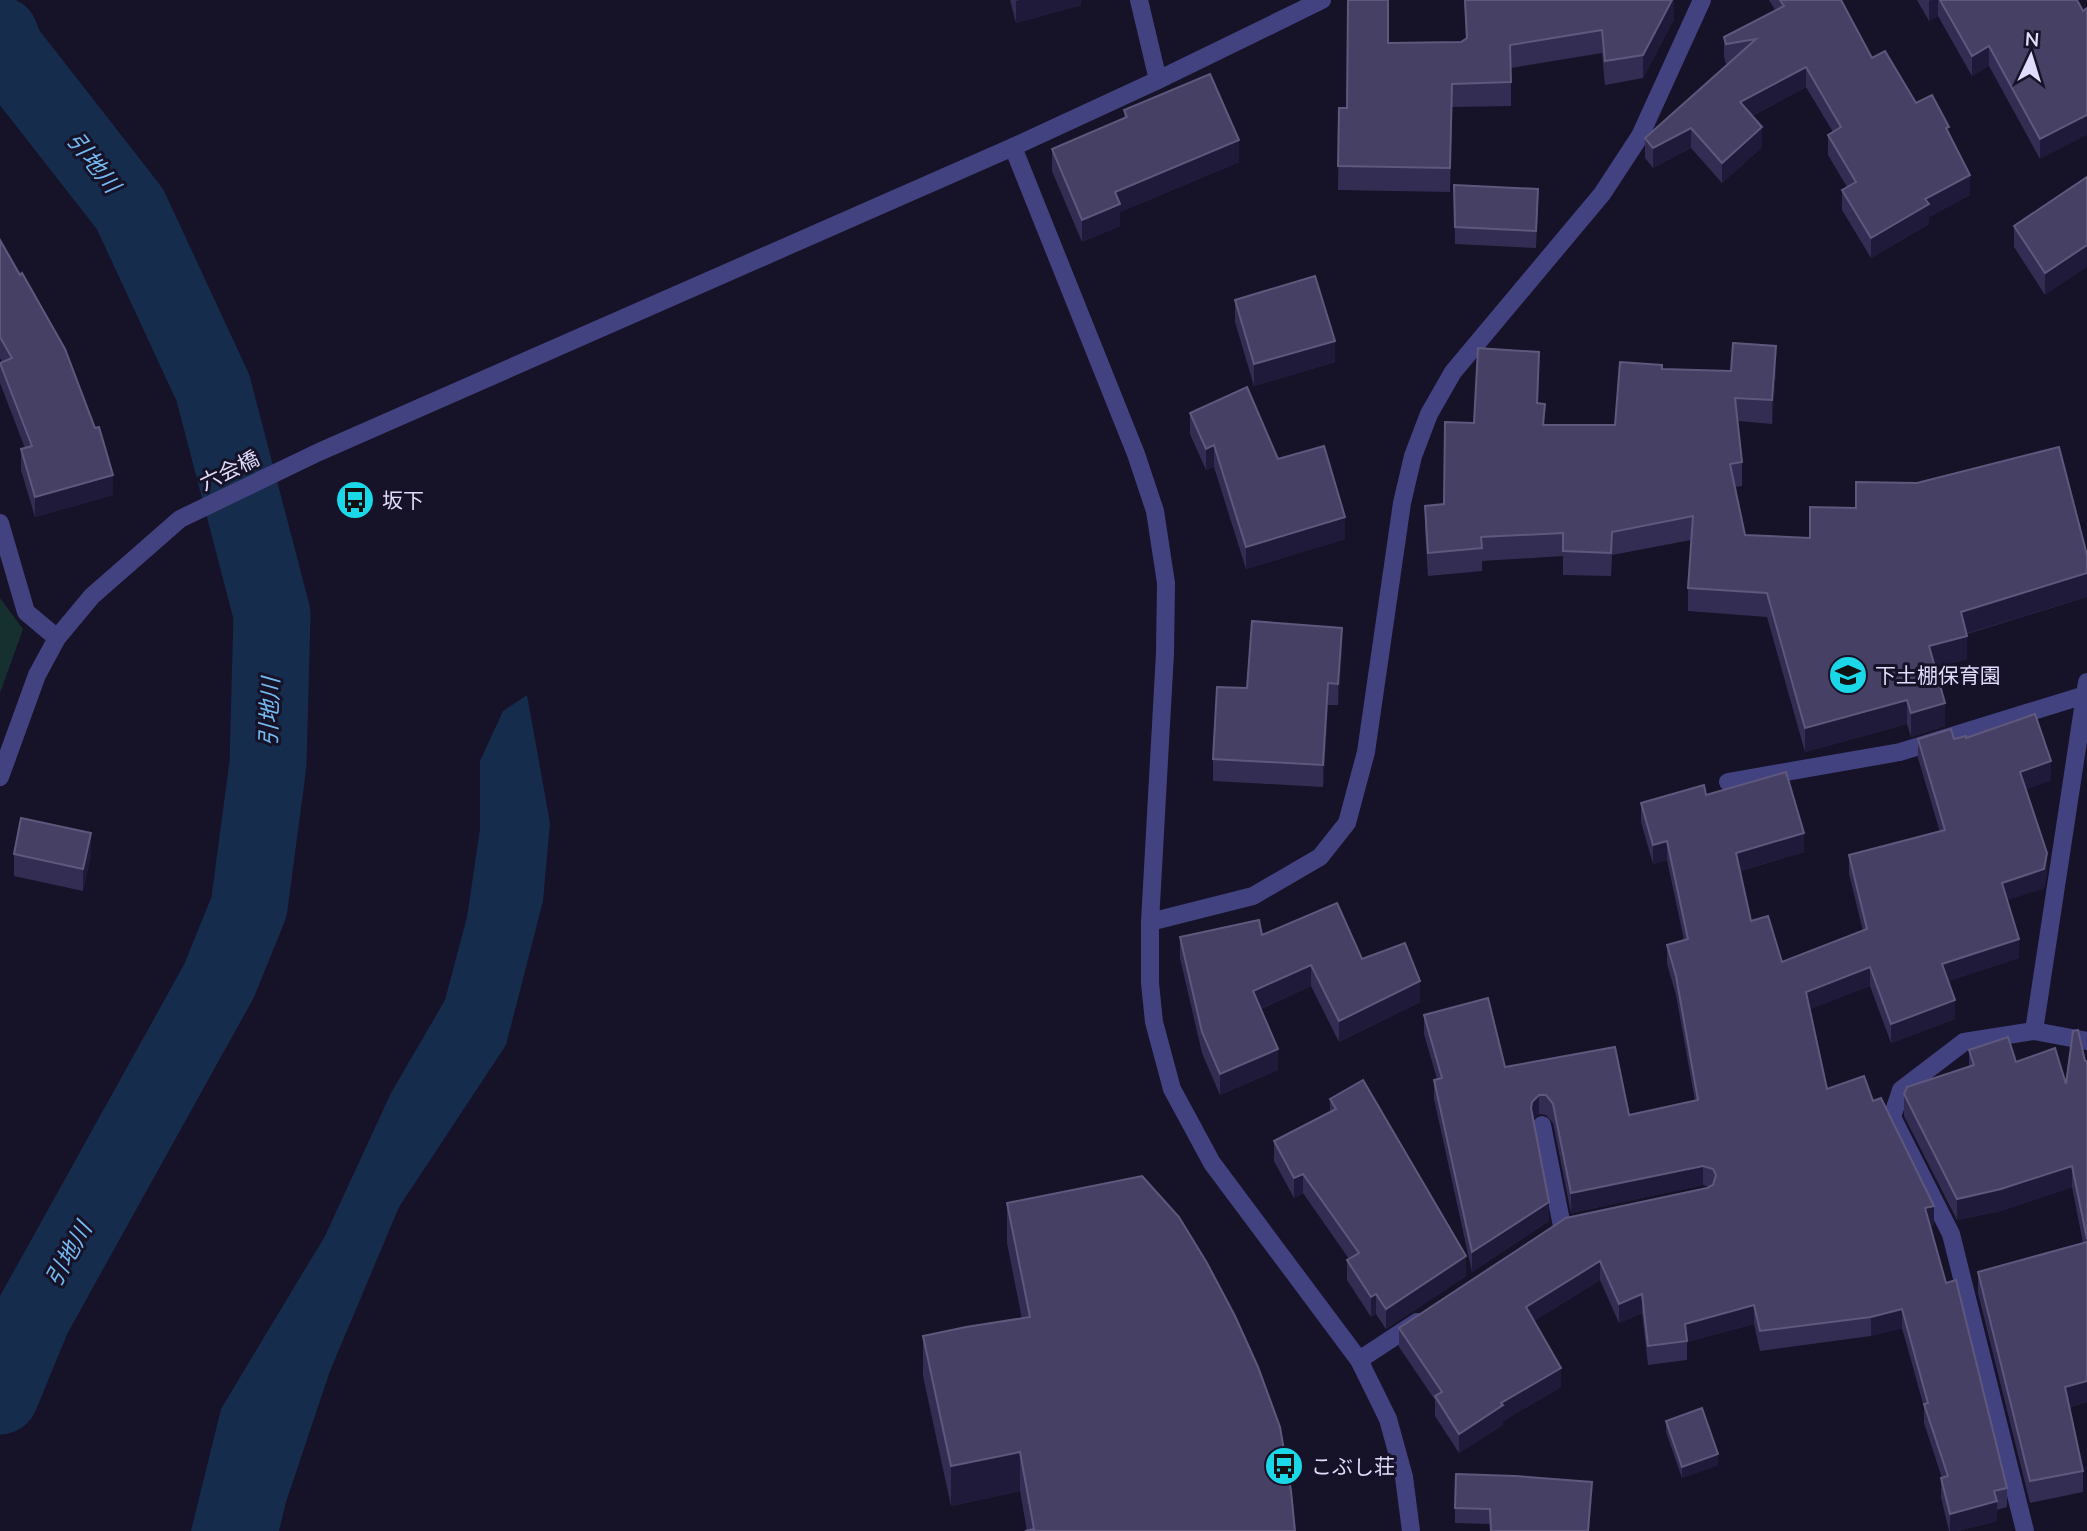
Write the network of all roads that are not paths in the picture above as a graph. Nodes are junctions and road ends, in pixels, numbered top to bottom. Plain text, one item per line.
1 (1139, 0) edge
2 (1322, 0) edge
3 (1702, 0) edge
4 (1158, 80) junction
5 (1013, 147) junction
6 (0, 523) edge
7 (57, 638) junction
8 (2086, 688) edge
9 (0, 777) edge
10 (1727, 782) dead end
11 (1150, 922) junction
12 (2034, 1031) junction
13 (2087, 1041) edge
14 (1542, 1125) dead end
15 (1563, 1228) edge
16 (1427, 1316) edge
17 (1359, 1360) junction
18 (1410, 1531) edge
19 (2025, 1531) edge

1 - 4 street
2 - 4 street, 六会橋
3 - 11 street
4 - 5 street, 六会橋
5 - 7 street, 六会橋
5 - 11 street
6 - 7 street
7 - 9 street, 六会橋
8 - 10 street
8 - 12 street
11 - 17 street
12 - 13 street
12 - 19 street
14 - 15 street
16 - 17 street
17 - 18 street

